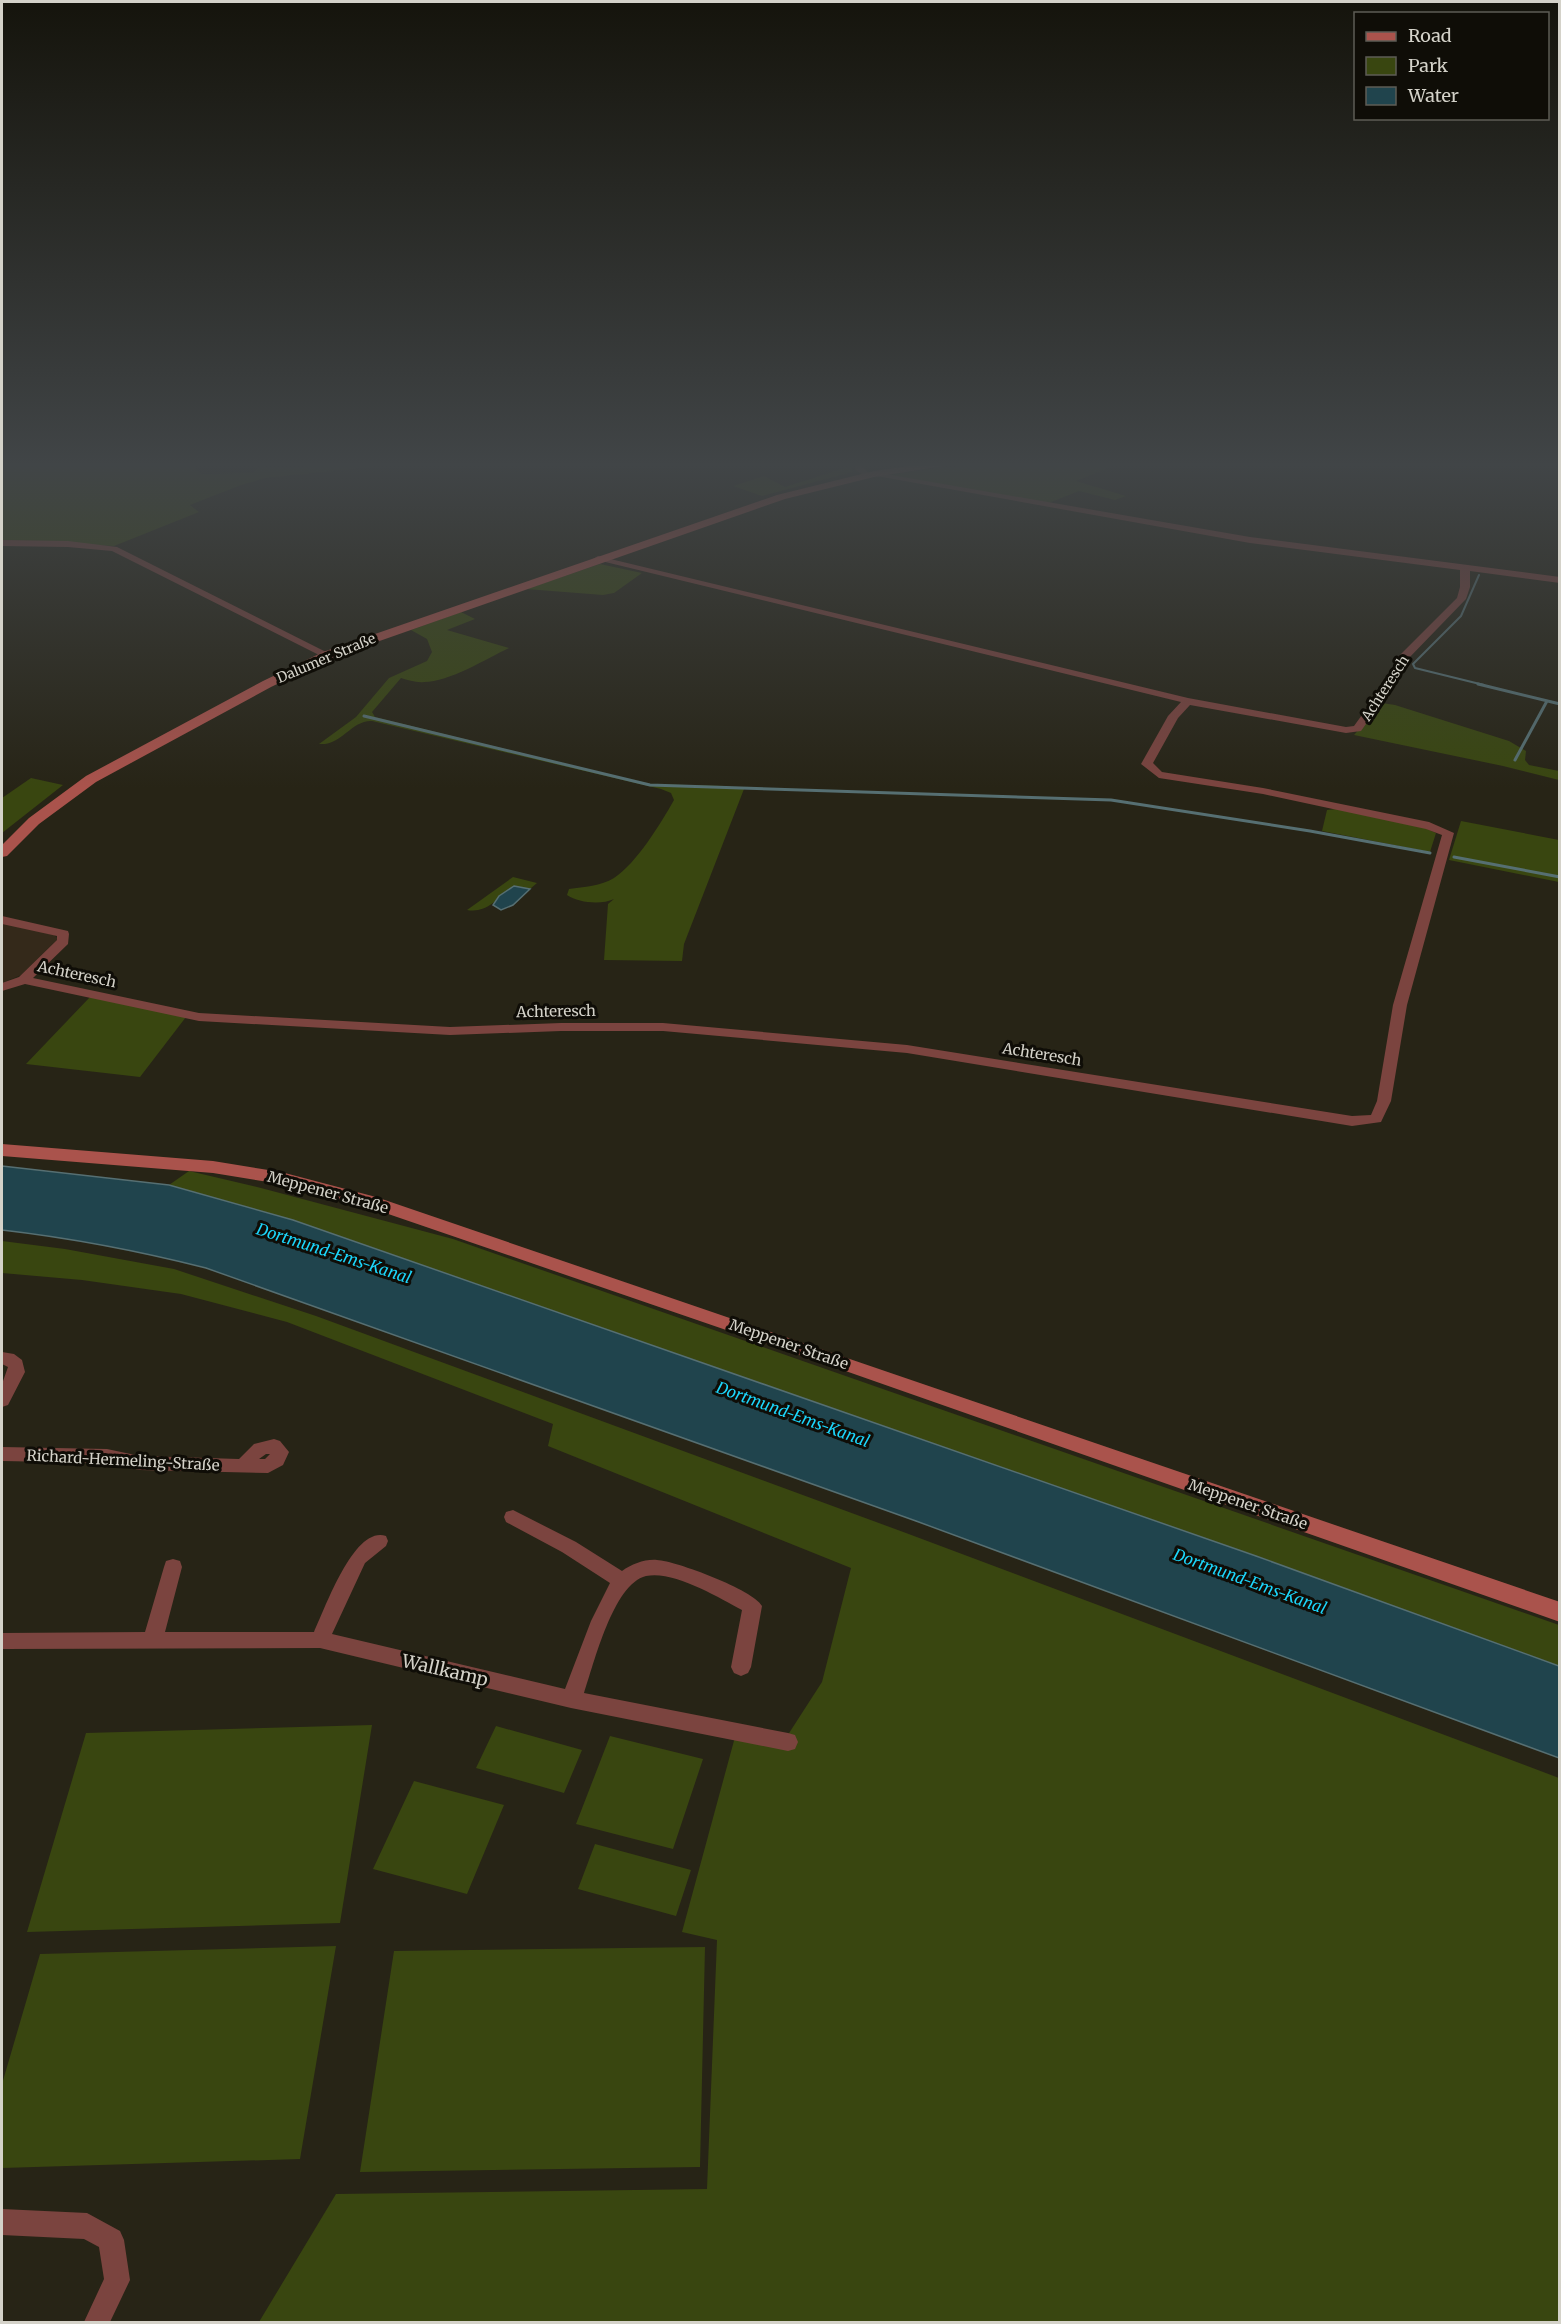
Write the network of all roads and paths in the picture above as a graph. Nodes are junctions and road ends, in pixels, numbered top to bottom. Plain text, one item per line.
1 (157, 570) edge
2 (566, 570) edge
3 (646, 570) edge
4 (1465, 570) edge
5 (1478, 570) edge
6 (1560, 580) edge
7 (327, 655) junction
8 (1188, 701) junction
9 (2, 854) edge
10 (2, 920) edge
11 (24, 980) junction
12 (2, 987) edge
13 (2, 1150) edge
14 (2, 1358) edge
15 (2, 1400) edge
16 (2, 1454) edge
17 (245, 1466) dead end
18 (513, 1517) dead end
19 (379, 1541) dead end
20 (173, 1568) dead end
21 (622, 1581) junction
22 (1560, 1612) edge
23 (320, 1640) junction
24 (2, 1641) edge
25 (152, 1642) junction
26 (741, 1667) dead end
27 (571, 1699) junction
28 (788, 1742) dead end
29 (2, 2222) edge
30 (97, 2322) edge

1 - 7 street
2 - 7 main road, Dalumer Straße
3 - 8 street, Achteresch
4 - 8 street, Achteresch
5 - 6 street
7 - 9 main road, Dalumer Straße
8 - 11 street, Achteresch
10 - 11 street
11 - 12 street
13 - 22 main road, Meppener Straße
14 - 15 street
16 - 17 street, Richard-Hermeling-Straße
18 - 21 street
19 - 23 street
20 - 25 street
21 - 26 street
21 - 27 street
23 - 25 street, Wallkamp
23 - 27 street, Wallkamp
24 - 25 street, Wallkamp
27 - 28 street, Wallkamp
29 - 30 street

